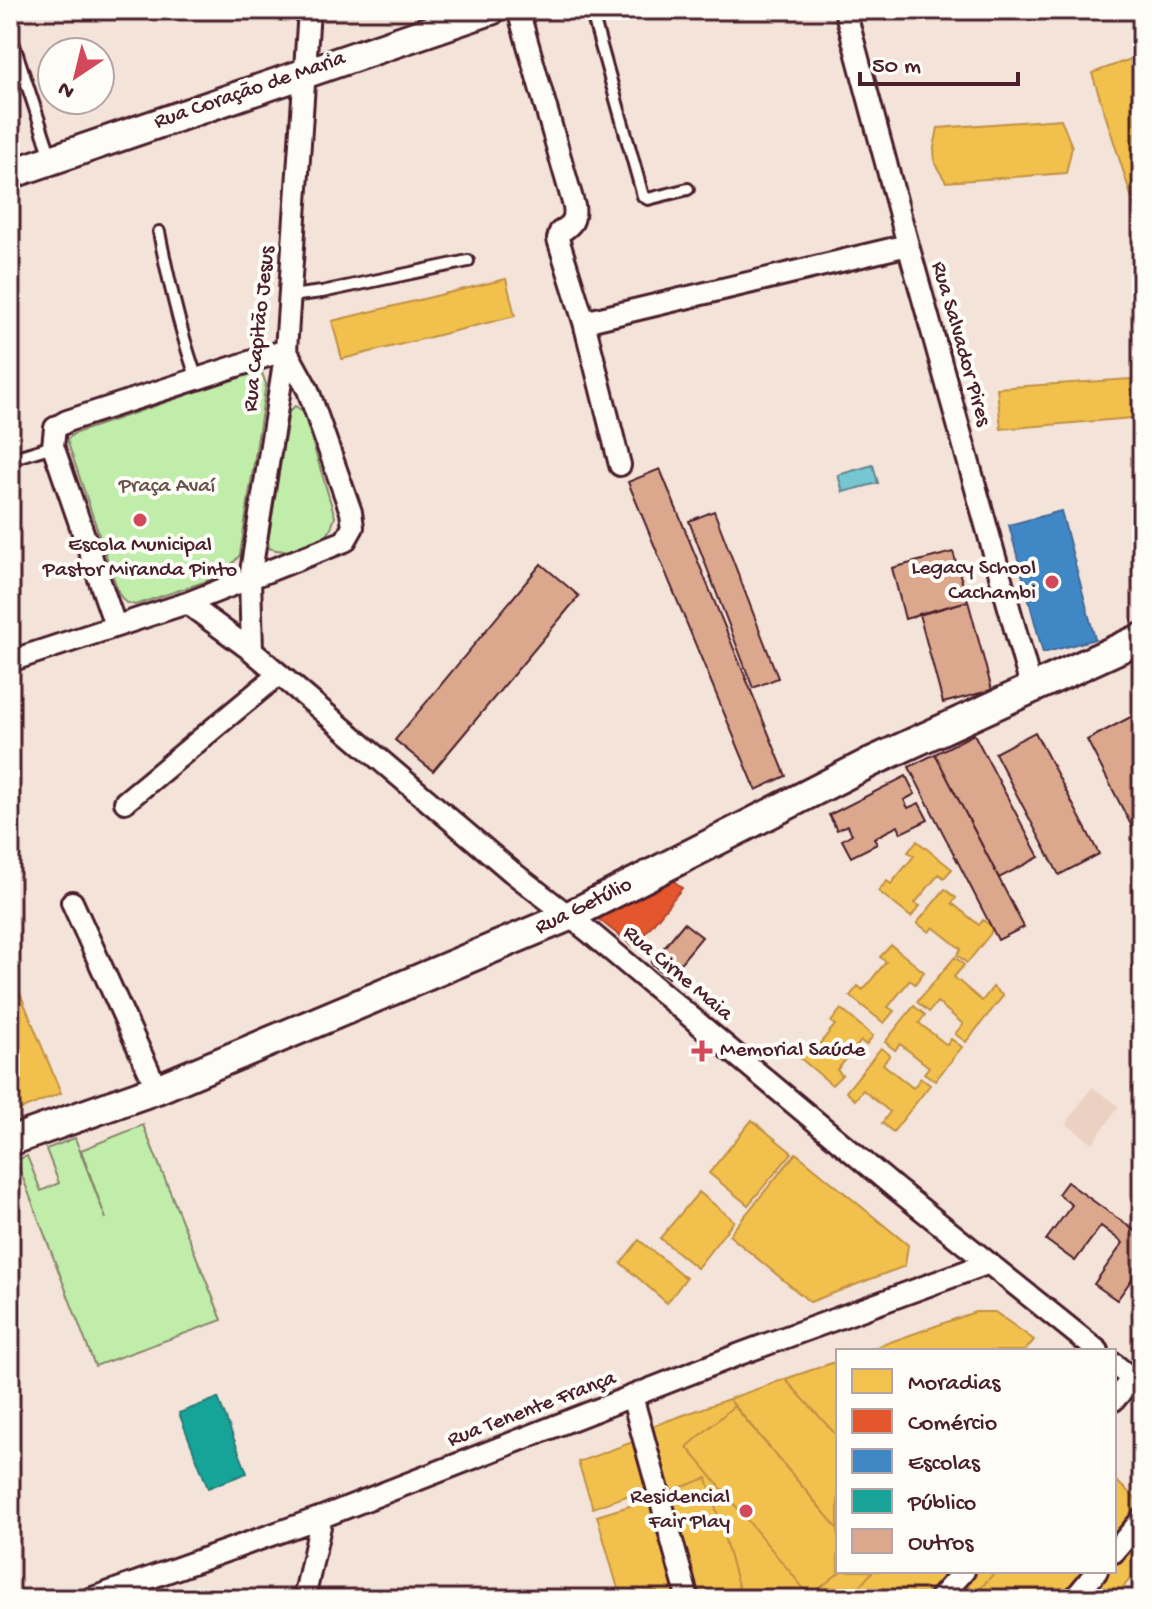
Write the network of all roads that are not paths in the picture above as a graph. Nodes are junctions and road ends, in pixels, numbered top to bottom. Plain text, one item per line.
1 (309, 10) edge
2 (491, 10) edge
3 (518, 10) edge
4 (591, 10) edge
5 (845, 10) edge
6 (10, 33) edge
7 (305, 72) junction
8 (52, 160) junction
9 (10, 174) edge
10 (688, 189) dead end
11 (159, 232) dead end
12 (908, 245) junction
13 (468, 261) dead end
14 (290, 296) junction
15 (584, 322) junction
16 (286, 350) junction
17 (197, 379) junction
18 (53, 446) junction
19 (10, 459) edge
20 (620, 465) dead end
21 (250, 578) junction
22 (187, 603) junction
23 (115, 625) junction
24 (1142, 638) edge
25 (252, 651) junction
26 (10, 661) edge
27 (279, 674) junction
28 (1032, 690) junction
29 (125, 802) dead end
30 (72, 902) dead end
31 (569, 916) junction
32 (157, 1089) junction
33 (10, 1141) edge
34 (989, 1263) junction
35 (1096, 1349) edge
36 (1116, 1366) edge
37 (1137, 1383) edge
38 (632, 1396) junction
39 (1116, 1399) edge
40 (322, 1517) junction
41 (1142, 1519) edge
42 (1116, 1550) edge
43 (962, 1573) edge
44 (1095, 1573) edge
45 (90, 1599) edge
46 (304, 1599) edge
47 (688, 1599) edge
48 (939, 1599) edge
49 (1074, 1599) edge

1 - 7 street, Rua Capitão Jesus
2 - 7 street, Rua Coração de Maria
3 - 15 street
4 - 10 lane
5 - 12 street, Rua Salvador Pires
6 - 8 lane
7 - 8 street, Rua Coração de Maria
7 - 14 street, Rua Capitão Jesus
8 - 9 street, Rua Coração de Maria
11 - 17 lane
12 - 15 street
12 - 28 street, Rua Salvador Pires
13 - 14 lane
14 - 16 street, Rua Capitão Jesus
15 - 20 street
16 - 17 street
16 - 21 street, Rua Capitão Jesus
16 - 21 street
17 - 18 street
18 - 19 lane
18 - 23 street
21 - 22 street
21 - 25 street, Rua Capitão Jesus
22 - 23 street
22 - 25 street, Rua Cirne Maia
23 - 26 street
24 - 28 street, Rua Getúlio
25 - 27 street, Rua Cirne Maia
27 - 29 street
27 - 31 street, Rua Cirne Maia
28 - 31 street, Rua Getúlio
30 - 32 street
31 - 32 street, Rua Getúlio
31 - 34 street, Rua Cirne Maia
32 - 33 street, Rua Getúlio
34 - 35 street, Rua Cirne Maia
34 - 38 street, Rua Tenente França
36 - 37 street
37 - 39 street
38 - 40 street, Rua Tenente França
38 - 47 street
40 - 45 street, Rua Tenente França
40 - 46 street
41 - 42 street
43 - 48 street
44 - 49 street

